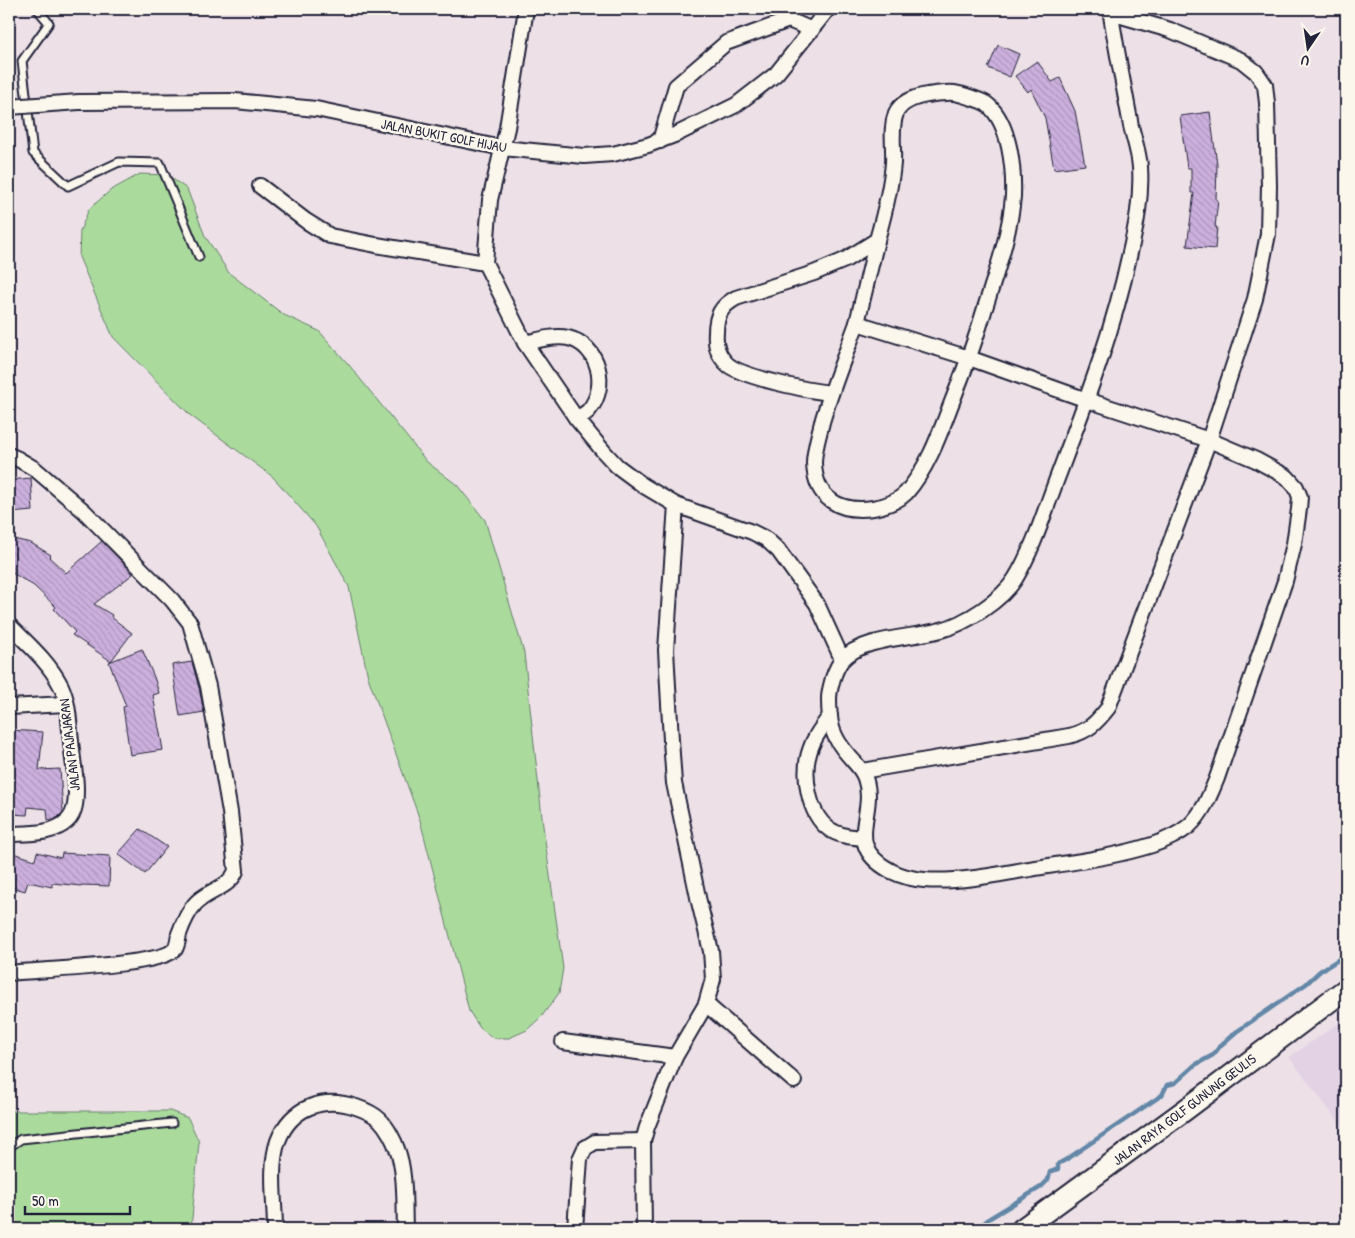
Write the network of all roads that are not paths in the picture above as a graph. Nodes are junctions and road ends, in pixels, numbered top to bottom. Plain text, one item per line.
1 (37, 9) edge
2 (526, 9) edge
3 (828, 9) edge
4 (1111, 11) edge
5 (812, 30) junction
6 (9, 107) edge
7 (660, 141) junction
8 (502, 148) junction
9 (260, 186) dead end
10 (877, 240) junction
11 (199, 257) dead end
12 (485, 262) junction
13 (857, 323) junction
14 (525, 343) junction
15 (969, 358) junction
16 (831, 393) junction
17 (1087, 400) junction
18 (576, 418) junction
19 (1209, 440) junction
20 (9, 455) edge
21 (676, 505) junction
22 (9, 626) edge
23 (842, 660) junction
24 (66, 704) junction
25 (9, 707) edge
26 (830, 716) junction
27 (862, 771) junction
28 (9, 834) edge
29 (863, 838) junction
30 (9, 973) edge
31 (1346, 989) edge
32 (706, 1004) junction
33 (562, 1042) dead end
34 (675, 1057) junction
35 (794, 1081) dead end
36 (172, 1123) dead end
37 (643, 1141) junction
38 (9, 1147) edge
39 (276, 1229) edge
40 (405, 1229) edge
41 (576, 1229) edge
42 (644, 1229) edge
43 (1022, 1229) edge

1 - 11 lane
2 - 8 street
3 - 5 street, JALAN BUKIT GOLF HIJAU
4 - 17 street
4 - 19 street
5 - 7 street, JALAN BUKIT GOLF HIJAU
5 - 7 street
6 - 8 street, JALAN BUKIT GOLF HIJAU, bridge
7 - 8 street, JALAN BUKIT GOLF HIJAU
8 - 12 street
9 - 12 street
10 - 13 street
10 - 15 street
10 - 16 street
12 - 14 street
13 - 15 street
13 - 16 street
14 - 18 street
14 - 18 street
15 - 16 street
15 - 17 street
17 - 19 street
17 - 23 street
18 - 21 street
19 - 27 street
19 - 29 street
20 - 30 street
21 - 23 street
21 - 32 street
22 - 24 street, JALAN PAJAJARAN
23 - 26 street
24 - 25 street
24 - 28 street, JALAN PAJAJARAN
26 - 27 street
26 - 29 street
27 - 29 street
31 - 43 main road, JALAN RAYA GOLF GUNUNG GEULIS
32 - 34 street
32 - 35 street
33 - 34 street
34 - 37 street
36 - 38 lane
37 - 41 street
37 - 42 street
39 - 40 street

